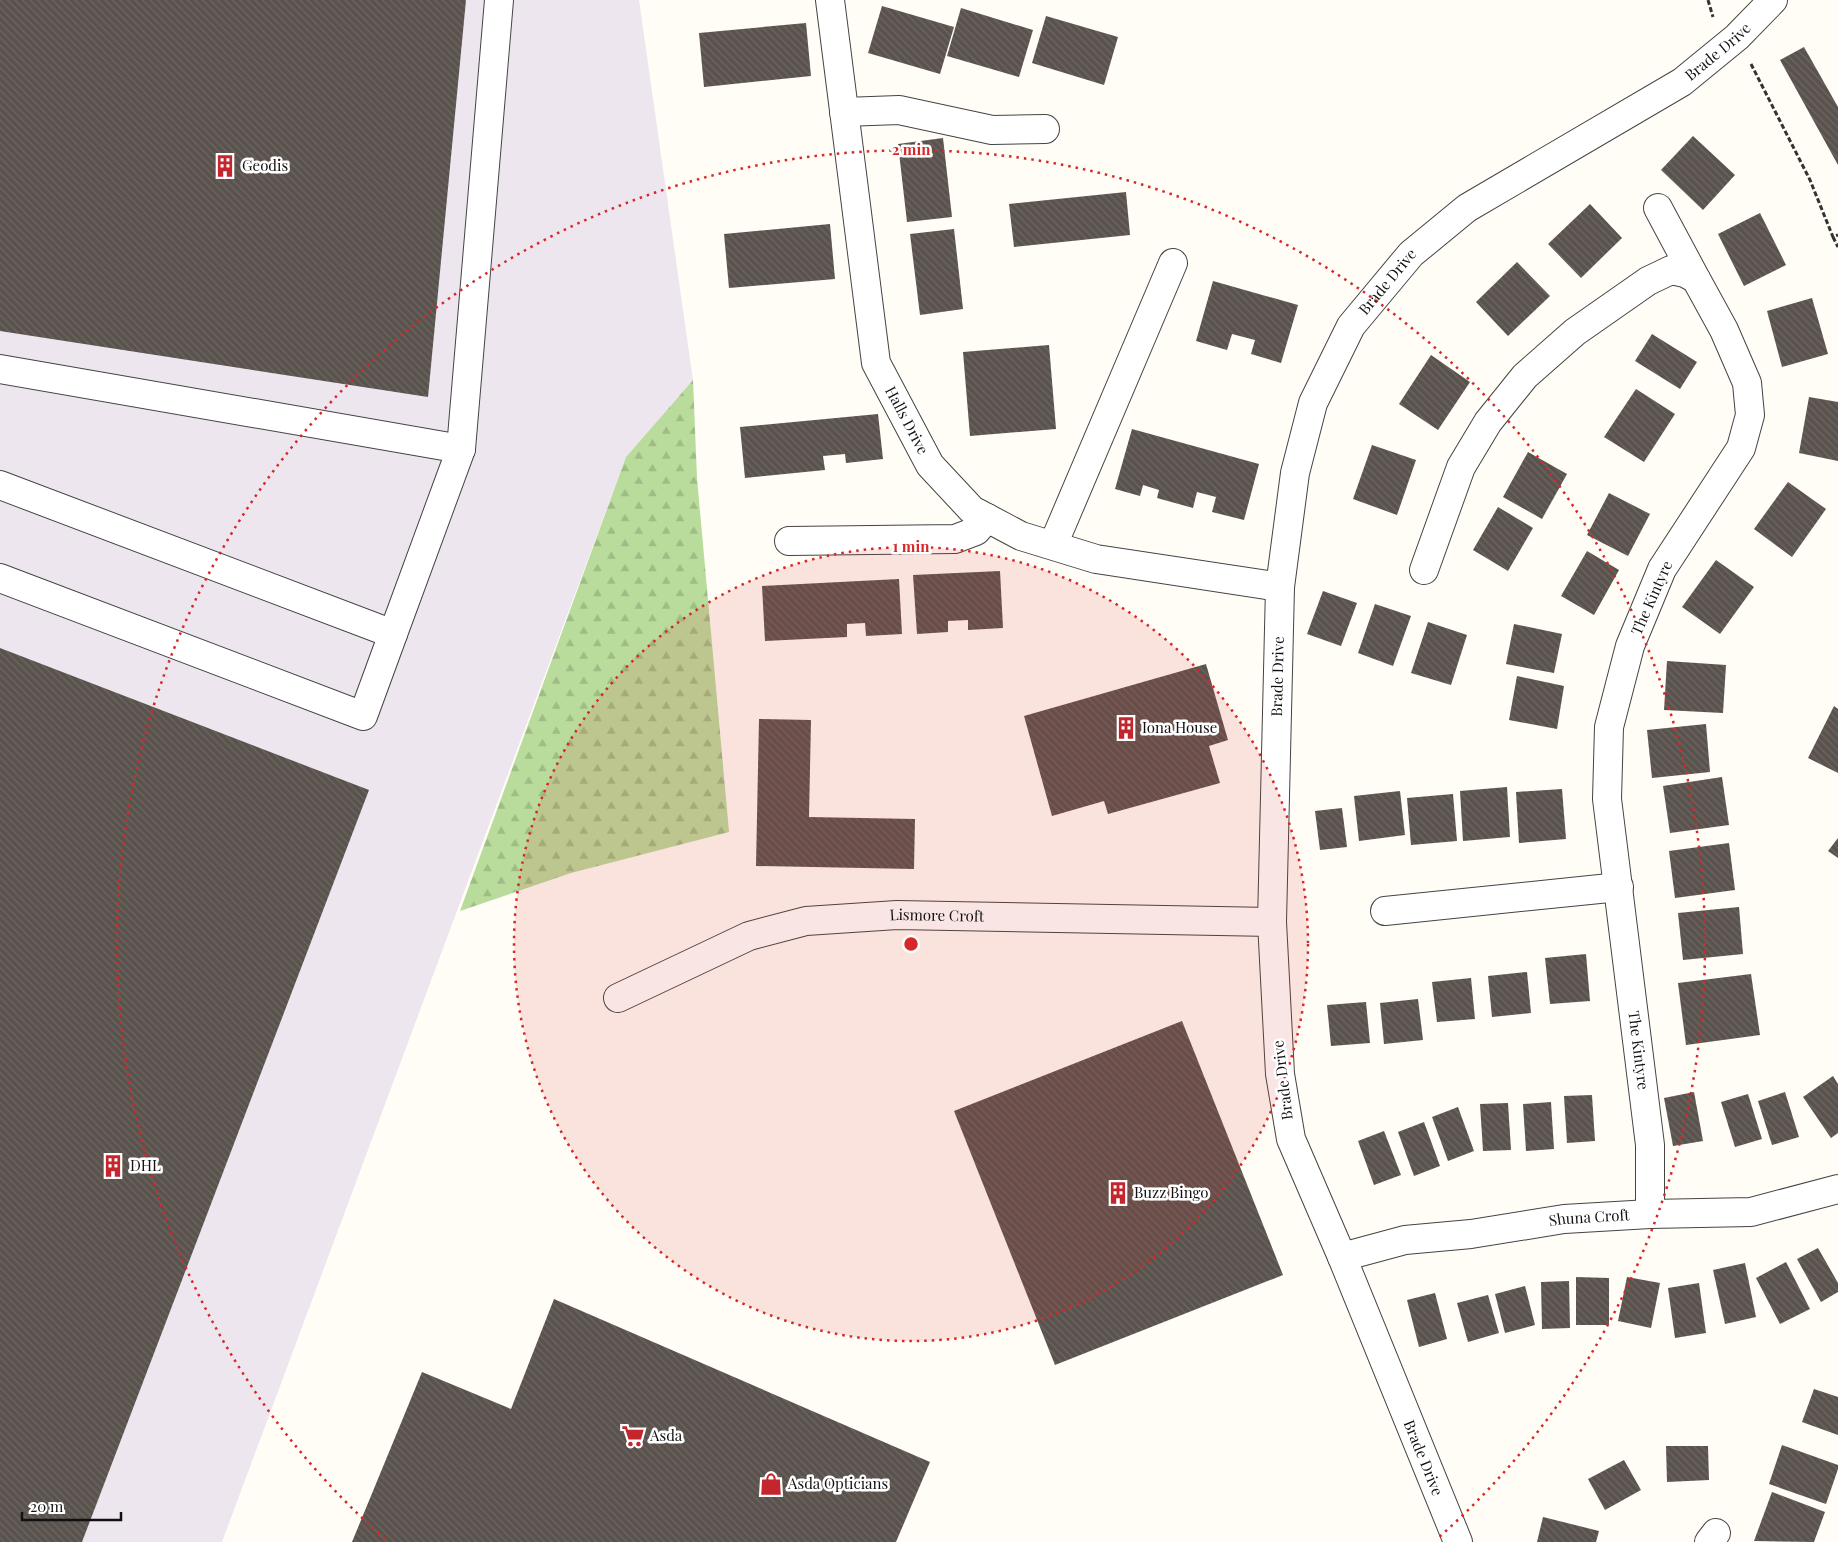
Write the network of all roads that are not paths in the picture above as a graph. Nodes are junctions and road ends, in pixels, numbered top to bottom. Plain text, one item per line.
1 (498, 0) edge
2 (830, 0) edge
3 (1773, 0) edge
4 (844, 112) junction
5 (1045, 129) dead end
6 (1658, 208) dead end
7 (1173, 263) dead end
8 (1696, 279) junction
9 (0, 369) edge
10 (461, 449) junction
11 (0, 485) edge
12 (986, 518) junction
13 (789, 541) dead end
14 (1053, 545) junction
15 (1424, 570) dead end
16 (0, 578) edge
17 (1280, 587) junction
18 (393, 634) junction
19 (1619, 887) junction
20 (1385, 911) dead end
21 (1272, 922) junction
22 (618, 998) dead end
23 (1838, 1189) edge
24 (1650, 1214) junction
25 (1342, 1257) junction
26 (1458, 1542) edge

1 - 10 street
2 - 4 street, Halls Drive
3 - 17 street, Brade Drive
4 - 5 street
4 - 12 street, Halls Drive
6 - 8 street, The Kintyre
7 - 14 street
8 - 15 street
8 - 19 street, The Kintyre
9 - 10 street
10 - 18 street
11 - 18 street
12 - 13 street
12 - 14 street, Halls Drive
14 - 17 street, Halls Drive
16 - 18 street
17 - 21 street, Brade Drive
19 - 20 street
19 - 24 street, The Kintyre
21 - 22 street, Lismore Croft
21 - 25 street, Brade Drive
23 - 24 street, Shuna Croft
24 - 25 street, Shuna Croft
25 - 26 street, Brade Drive

